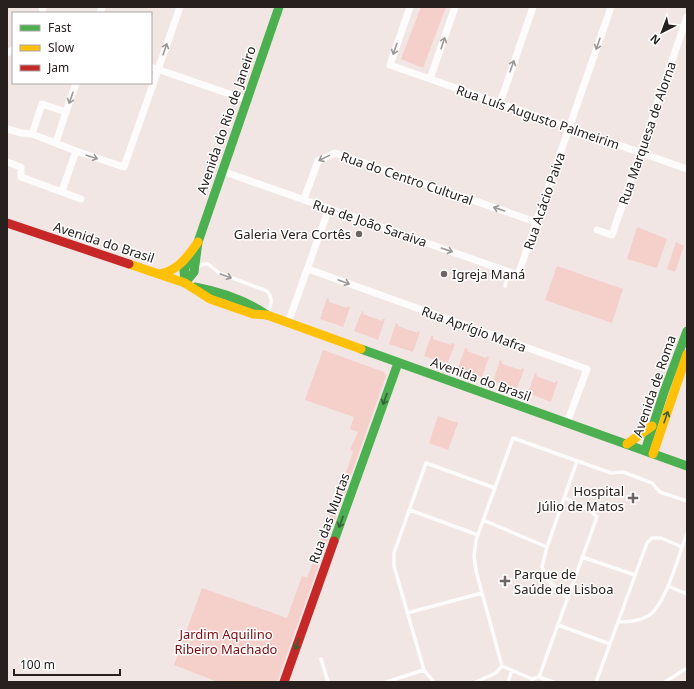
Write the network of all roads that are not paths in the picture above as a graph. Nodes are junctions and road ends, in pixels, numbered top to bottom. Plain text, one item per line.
1 (180, 7) edge
2 (279, 7) edge
3 (410, 7) edge
4 (456, 7) edge
5 (533, 7) edge
6 (611, 7) edge
7 (687, 17) edge
8 (155, 68) edge
9 (152, 78) edge
10 (430, 79) junction
11 (76, 84) edge
12 (150, 84) edge
13 (247, 100) junction
14 (500, 103) junction
15 (66, 112) junction
16 (569, 128) junction
17 (7, 129) edge
18 (32, 134) junction
19 (56, 142) junction
20 (76, 151) junction
21 (640, 152) junction
22 (7, 162) edge
23 (687, 169) edge
24 (222, 171) junction
25 (62, 191) junction
26 (81, 199) dead end
27 (304, 199) junction
28 (329, 208) junction
29 (536, 222) junction
30 (7, 223) edge
31 (597, 230) dead end
32 (198, 242) junction
33 (191, 250) junction
34 (308, 269) junction
35 (509, 271) junction
36 (194, 272) junction
37 (156, 273) junction
38 (518, 275) joint
39 (189, 285) junction
40 (505, 286) dead end
41 (267, 315) junction
42 (288, 323) junction
43 (687, 331) edge
44 (687, 354) edge
45 (398, 363) junction
46 (567, 423) junction
47 (652, 426) junction
48 (628, 444) junction
49 (649, 452) junction
50 (577, 460) junction
51 (687, 466) edge
52 (495, 488) junction
53 (565, 498) junction
54 (687, 501) edge
55 (410, 510) junction
56 (483, 520) junction
57 (687, 533) edge
58 (478, 535) junction
59 (682, 546) junction
60 (547, 547) junction
61 (582, 557) junction
62 (635, 575) junction
63 (668, 586) junction
64 (482, 593) junction
65 (687, 594) edge
66 (567, 598) junction
67 (407, 613) junction
68 (618, 622) junction
69 (558, 625) junction
70 (610, 644) junction
71 (321, 659) dead end
72 (502, 666) junction
73 (687, 668) edge
74 (424, 670) junction
75 (512, 670) junction
76 (539, 677) junction
77 (532, 680) edge
78 (284, 682) edge
79 (328, 682) edge
80 (386, 682) edge
81 (434, 682) edge
82 (476, 682) edge
83 (508, 682) edge
84 (553, 682) edge
85 (596, 682) edge
86 (665, 682) edge

8 -> 1 street
2 - 13 main road, Avenida do Rio de Janeiro
3 -> 10 street, Rua Luís Augusto Palmeirim
10 -> 4 street
14 -> 5 street
6 -> 16 street, Rua Acácio Paiva
7 - 21 street, Rua Marquesa de Alorna
9 -> 8 street
8 - 13 street
10 - 14 street, Rua Luís Augusto Palmeirim
11 -> 15 street
20 -> 12 street
13 - 24 main road, Avenida do Rio de Janeiro
14 - 16 street, Rua Luís Augusto Palmeirim
15 - 18 street
15 - 19 street
16 - 21 street, Rua Luís Augusto Palmeirim
16 - 29 street, Rua Acácio Paiva
17 - 18 street
18 - 19 street
19 - 20 street
20 - 25 street
21 - 23 street, Rua Luís Augusto Palmeirim
21 - 31 street, Rua Marquesa de Alorna
22 - 25 street
24 - 27 street, Rua de João Saraiva
24 - 32 main road, Avenida do Rio de Janeiro
25 - 26 street
27 - 28 street, Rua de João Saraiva
29 -> 27 street, Rua do Centro Cultural
28 - 34 street
28 -> 35 street, Rua de João Saraiva
29 - 38 street, Rua Acácio Paiva
30 - 37 main road, Avenida do Brasil
32 - 33 main road, Avenida do Rio de Janeiro
32 - 36 main road, Avenida do Rio de Janeiro
33 - 37 main road, Avenida do Rio de Janeiro
33 - 39 main road, Avenida do Rio de Janeiro
34 - 42 street
34 -> 46 street, Rua Aprígio Mafra
35 - 38 street, Rua de João Saraiva
35 - 40 lane
36 - 39 main road
36 -> 41 lane
37 - 39 main road, Avenida do Brasil
39 - 41 main road, Avenida do Brasil
41 - 42 main road, Avenida do Brasil
42 - 45 main road, Avenida do Brasil
43 - 47 main road, Avenida de Roma
49 -> 44 main road, Avenida de Roma
45 - 46 main road, Avenida do Brasil
45 -> 78 main road, Rua das Murtas
46 - 48 main road, Avenida do Brasil
47 - 48 main road
47 - 49 main road, Avenida de Roma
48 - 49 main road, Avenida do Brasil
49 - 51 main road, Avenida do Brasil
50 - 52 lane
50 - 53 lane
50 - 54 lane
52 - 55 lane
52 - 56 lane
53 - 60 lane
53 - 61 lane
55 - 58 lane
55 - 67 lane
56 - 58 lane
56 - 60 lane
57 - 59 lane
58 - 64 lane
59 - 62 lane
59 - 63 lane
60 - 66 lane
61 - 62 lane
61 - 66 lane
62 - 68 lane
63 - 65 lane
63 - 68 lane
64 - 67 lane
64 - 72 lane
66 - 69 lane
67 - 74 lane
68 - 70 lane
69 - 70 lane
69 - 76 lane
70 - 85 lane
71 - 79 lane
72 - 75 lane
72 - 82 lane
73 - 86 lane
74 - 80 lane
74 - 81 lane
75 - 77 lane
75 - 83 lane
76 - 77 lane
76 - 84 lane

